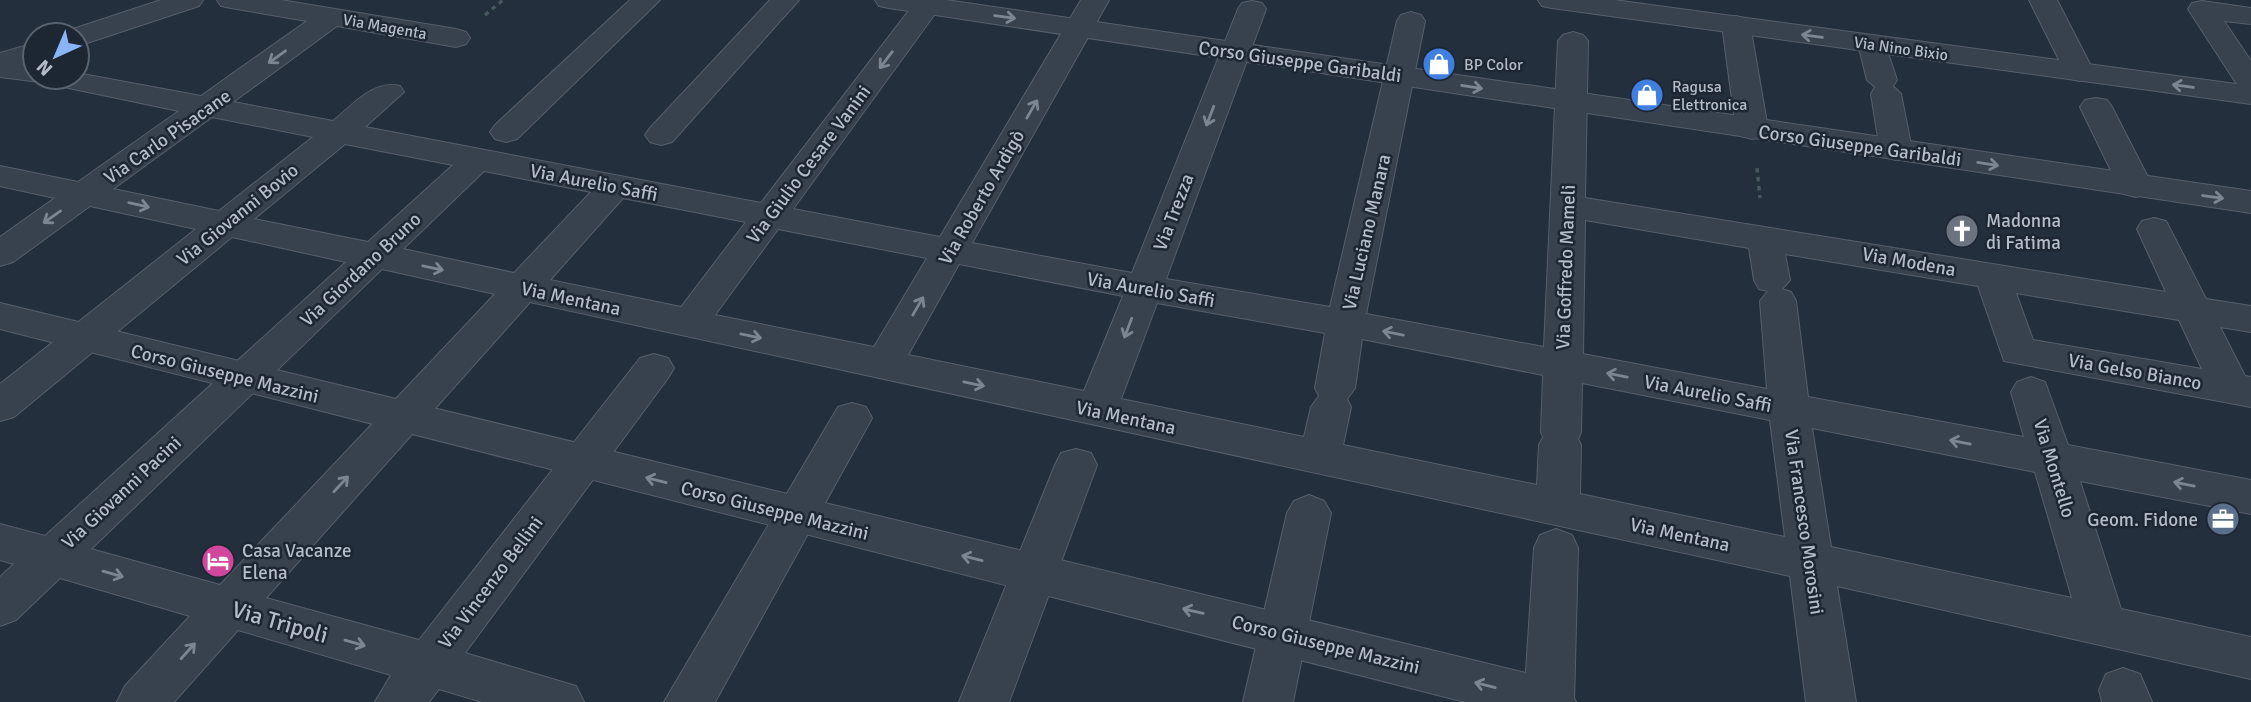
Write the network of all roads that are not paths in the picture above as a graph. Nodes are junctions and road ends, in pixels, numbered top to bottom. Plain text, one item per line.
1 (189, 0) edge
2 (231, 0) edge
3 (646, 0) edge
4 (785, 0) edge
5 (889, 0) edge
6 (2043, 0) edge
7 (1569, 1) edge
8 (929, 3) edge
9 (1252, 9) dead end
10 (1086, 14) edge
11 (2251, 16) edge
12 (332, 17) junction
13 (1411, 21) dead end
14 (1736, 25) junction
15 (91, 32) edge
16 (456, 38) dead end
17 (1573, 41) dead end
18 (1873, 44) junction
19 (1235, 52) junction
20 (21, 57) edge
21 (0, 65) edge
22 (21, 70) edge
23 (2079, 72) junction
24 (1401, 76) junction
25 (2251, 83) edge
26 (91, 84) edge
27 (388, 92) dead end
28 (2251, 95) edge
29 (1572, 102) junction
30 (210, 106) junction
31 (2096, 107) dead end
32 (1752, 129) junction
33 (338, 132) junction
34 (506, 132) dead end
35 (661, 135) dead end
36 (1896, 150) junction
37 (477, 160) junction
38 (0, 176) edge
39 (615, 186) junction
40 (2136, 187) junction
41 (86, 193) junction
42 (2251, 202) edge
43 (1567, 206) junction
44 (769, 216) junction
45 (224, 224) junction
46 (2154, 229) dead end
47 (1765, 237) junction
48 (950, 251) junction
49 (0, 254) edge
50 (375, 256) junction
51 (1992, 275) junction
52 (522, 288) junction
53 (1144, 288) junction
54 (2193, 310) junction
55 (0, 316) edge
56 (2251, 319) edge
57 (689, 323) junction
58 (1345, 323) junction
59 (87, 337) junction
60 (883, 365) junction
61 (1562, 365) junction
62 (653, 368) dead end
63 (242, 378) junction
64 (2241, 390) edge
65 (2031, 392) dead end
66 (0, 406) edge
67 (1789, 409) junction
68 (1097, 410) junction
69 (403, 417) junction
70 (852, 418) dead end
71 (1320, 458) junction
72 (2052, 460) junction
73 (581, 462) junction
74 (1076, 464) dead end
75 (2251, 497) edge
76 (1309, 513) dead end
77 (797, 515) junction
78 (1557, 528) junction
79 (0, 542) edge
80 (53, 557) junction
81 (1810, 561) junction
82 (1032, 573) junction
83 (0, 606) edge
84 (228, 607) junction
85 (2103, 624) junction
86 (1282, 633) junction
87 (2251, 658) edge
88 (428, 664) junction
89 (142, 702) edge
90 (400, 702) edge
91 (559, 702) edge
92 (689, 702) edge
93 (984, 702) edge
94 (1268, 702) edge
95 (1550, 702) edge
96 (1831, 702) edge

1 - 15 street
2 - 12 street, Via Magenta
3 - 34 street
4 - 35 street
5 - 8 street, Corso Giuseppe Garibaldi
6 - 23 street
7 - 14 street, Via Nino Bixio
8 -> 10 street, Corso Giuseppe Garibaldi
8 -> 44 street, Via Giulio Cesare Vanini
9 - 19 street, Via Trezza
10 - 19 street, Corso Giuseppe Garibaldi
48 -> 10 street, Via Roberto Ardigò
11 - 25 street
12 - 16 street, Via Magenta
12 -> 30 street, Via Carlo Pisacane
13 - 24 street, Via Luciano Manara
18 -> 14 street, Via Nino Bixio
14 - 32 street
17 - 29 street, Via Goffredo Mameli
18 - 23 street, Via Nino Bixio
18 - 36 street
19 - 24 street, Corso Giuseppe Garibaldi
19 -> 53 street, Via Trezza
20 - 21 street
21 - 22 street
28 -> 23 street, Via Nino Bixio
24 -> 29 street, Corso Giuseppe Garibaldi
24 - 58 street, Via Luciano Manara
26 - 30 street, Via Aurelio Saffi
27 - 33 street, Via Giovanni Bovio
29 - 32 street, Corso Giuseppe Garibaldi
29 - 43 street, Via Goffredo Mameli
30 - 33 street, Via Aurelio Saffi
30 - 41 street, Via Carlo Pisacane
31 - 40 street
32 - 36 street, Corso Giuseppe Garibaldi
33 - 37 street, Via Aurelio Saffi
33 - 45 street, Via Giovanni Bovio
36 -> 40 street, Corso Giuseppe Garibaldi
37 - 39 street, Via Aurelio Saffi
37 - 50 street, Via Giordano Bruno
38 - 41 street, Via Mentana
39 - 44 street, Via Aurelio Saffi
39 - 52 street
40 -> 42 street, Corso Giuseppe Garibaldi
41 -> 45 street, Via Mentana
41 -> 49 street, Via Carlo Pisacane
43 - 47 street, Via Modena
43 - 61 street, Via Goffredo Mameli
44 - 48 street, Via Aurelio Saffi
44 - 57 street, Via Giulio Cesare Vanini
45 - 50 street, Via Mentana
45 - 59 street, Via Giovanni Bovio
46 - 54 street
47 - 51 street, Via Modena
47 - 67 street, Via Francesco Morosini
48 - 53 street, Via Aurelio Saffi
60 -> 48 street, Via Roberto Ardigò
50 -> 52 street, Via Mentana
50 - 63 street, Via Giordano Bruno
51 - 54 street, Via Modena
51 - 64 street, Via Gelso Bianco
52 - 57 street, Via Mentana
52 - 69 street
53 - 58 street, Via Aurelio Saffi
53 -> 68 street, Via Trezza
54 - 56 street, Via Modena
54 - 64 street
55 - 59 street, Corso Giuseppe Mazzini
57 -> 60 street, Via Mentana
61 -> 58 street, Via Aurelio Saffi
58 - 71 street, Via Luciano Manara
59 - 63 street, Corso Giuseppe Mazzini
59 - 66 street, Via Giovanni Bovio
60 -> 68 street, Via Mentana
67 -> 61 street, Via Aurelio Saffi
61 - 78 street, Via Goffredo Mameli
62 - 73 street
63 - 69 street, Corso Giuseppe Mazzini
63 - 80 street, Via Giovanni Pacini
65 - 72 street, Via Montello
72 -> 67 street, Via Aurelio Saffi
67 - 81 street, Via Francesco Morosini
68 - 71 street, Via Mentana
69 - 73 street, Corso Giuseppe Mazzini
84 -> 69 street
70 - 77 street
71 - 78 street, Via Mentana
75 -> 72 street, Via Aurelio Saffi
72 - 85 street, Via Montello
77 -> 73 street, Corso Giuseppe Mazzini
73 - 88 street, Via Vincenzo Bellini
74 - 82 street
76 - 86 street
82 -> 77 street, Corso Giuseppe Mazzini
77 - 92 street
78 - 81 street, Via Mentana
78 - 95 street, Via Goffredo Mameli
79 - 80 street, Via Tripoli
80 - 83 street, Via Giovanni Pacini
80 -> 84 street, Via Tripoli
81 - 85 street, Via Mentana
81 - 96 street, Via Francesco Morosini
86 -> 82 street, Corso Giuseppe Mazzini
82 - 93 street
84 -> 88 street, Via Tripoli
89 -> 84 street
85 - 87 street, Via Mentana
86 - 94 street
95 -> 86 street, Corso Giuseppe Mazzini
88 - 90 street, Via Vincenzo Bellini
88 - 91 street, Via Tripoli

